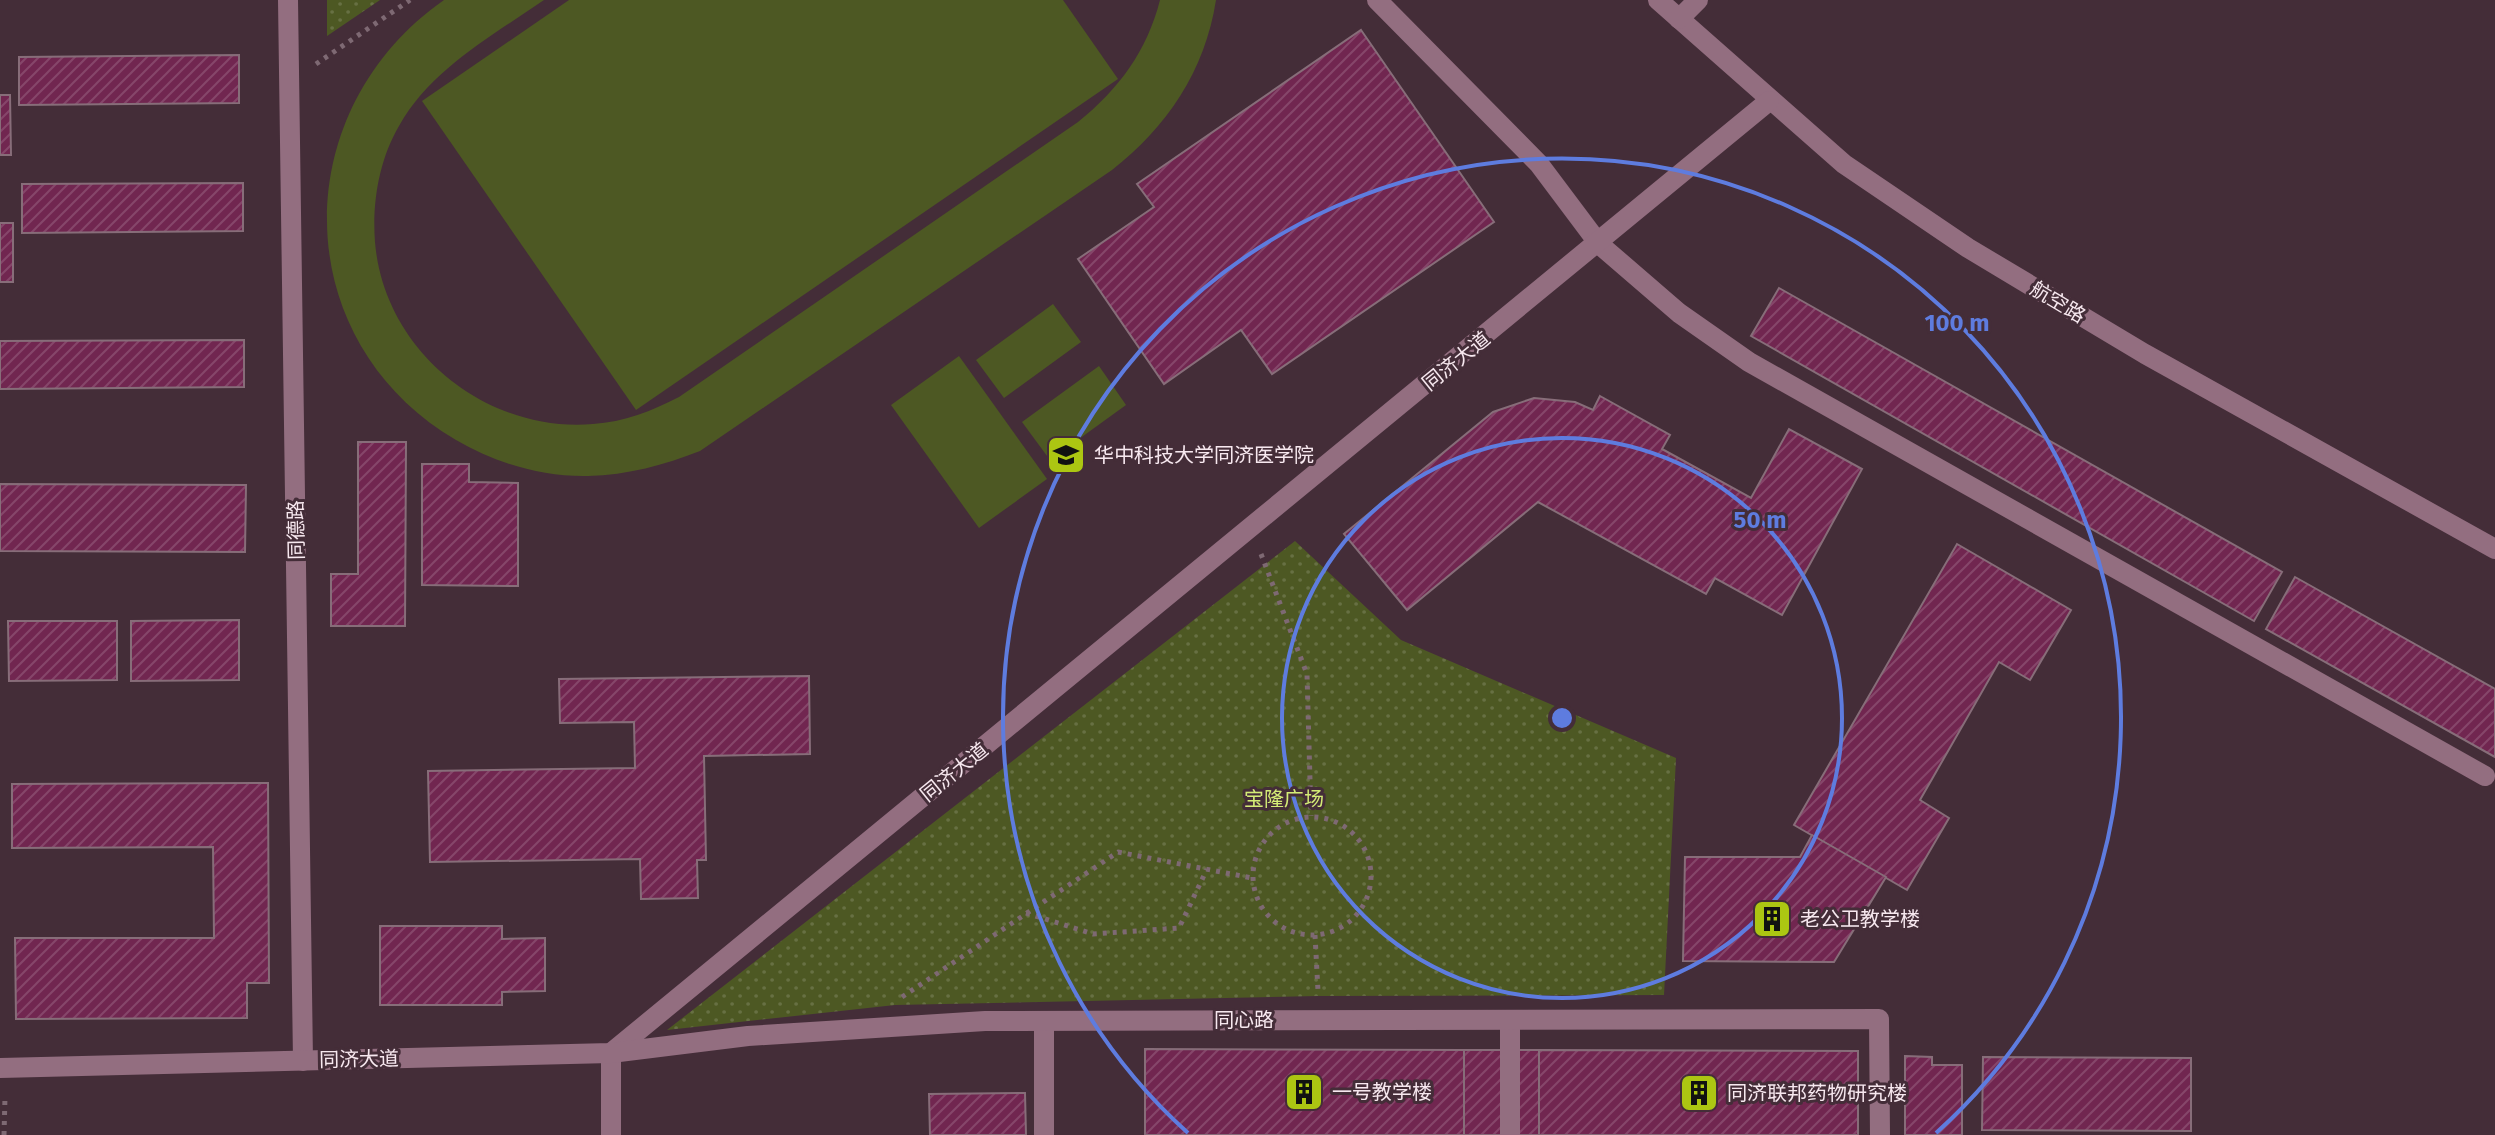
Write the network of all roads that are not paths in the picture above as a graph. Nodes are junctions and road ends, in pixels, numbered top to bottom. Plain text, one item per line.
1 (288, 0) edge
2 (1377, 0) edge
3 (1658, 0) edge
4 (1698, 0) edge
5 (1679, 19) junction
6 (1769, 101) junction
7 (1599, 244) junction
8 (2495, 549) edge
9 (2485, 776) dead end
10 (1510, 1020) junction
11 (1044, 1021) junction
12 (611, 1053) junction
13 (303, 1061) junction
14 (2, 1068) edge
15 (611, 1135) edge
16 (1044, 1135) edge
17 (1510, 1135) edge
18 (1880, 1135) edge

1 - 13 street, 同德路
2 - 7 street
3 - 5 street, 航空路
4 - 5 street
5 - 6 street, 航空路
6 - 7 street, 同济大道
6 - 8 street, 航空路
7 - 9 street
7 - 12 street, 同济大道
10 - 11 street, 同心路
10 - 17 street
10 - 18 street, 同心路
11 - 12 street, 同心路
11 - 16 street
12 - 13 street, 同济大道
12 - 15 street
13 - 14 street, 同济大道

